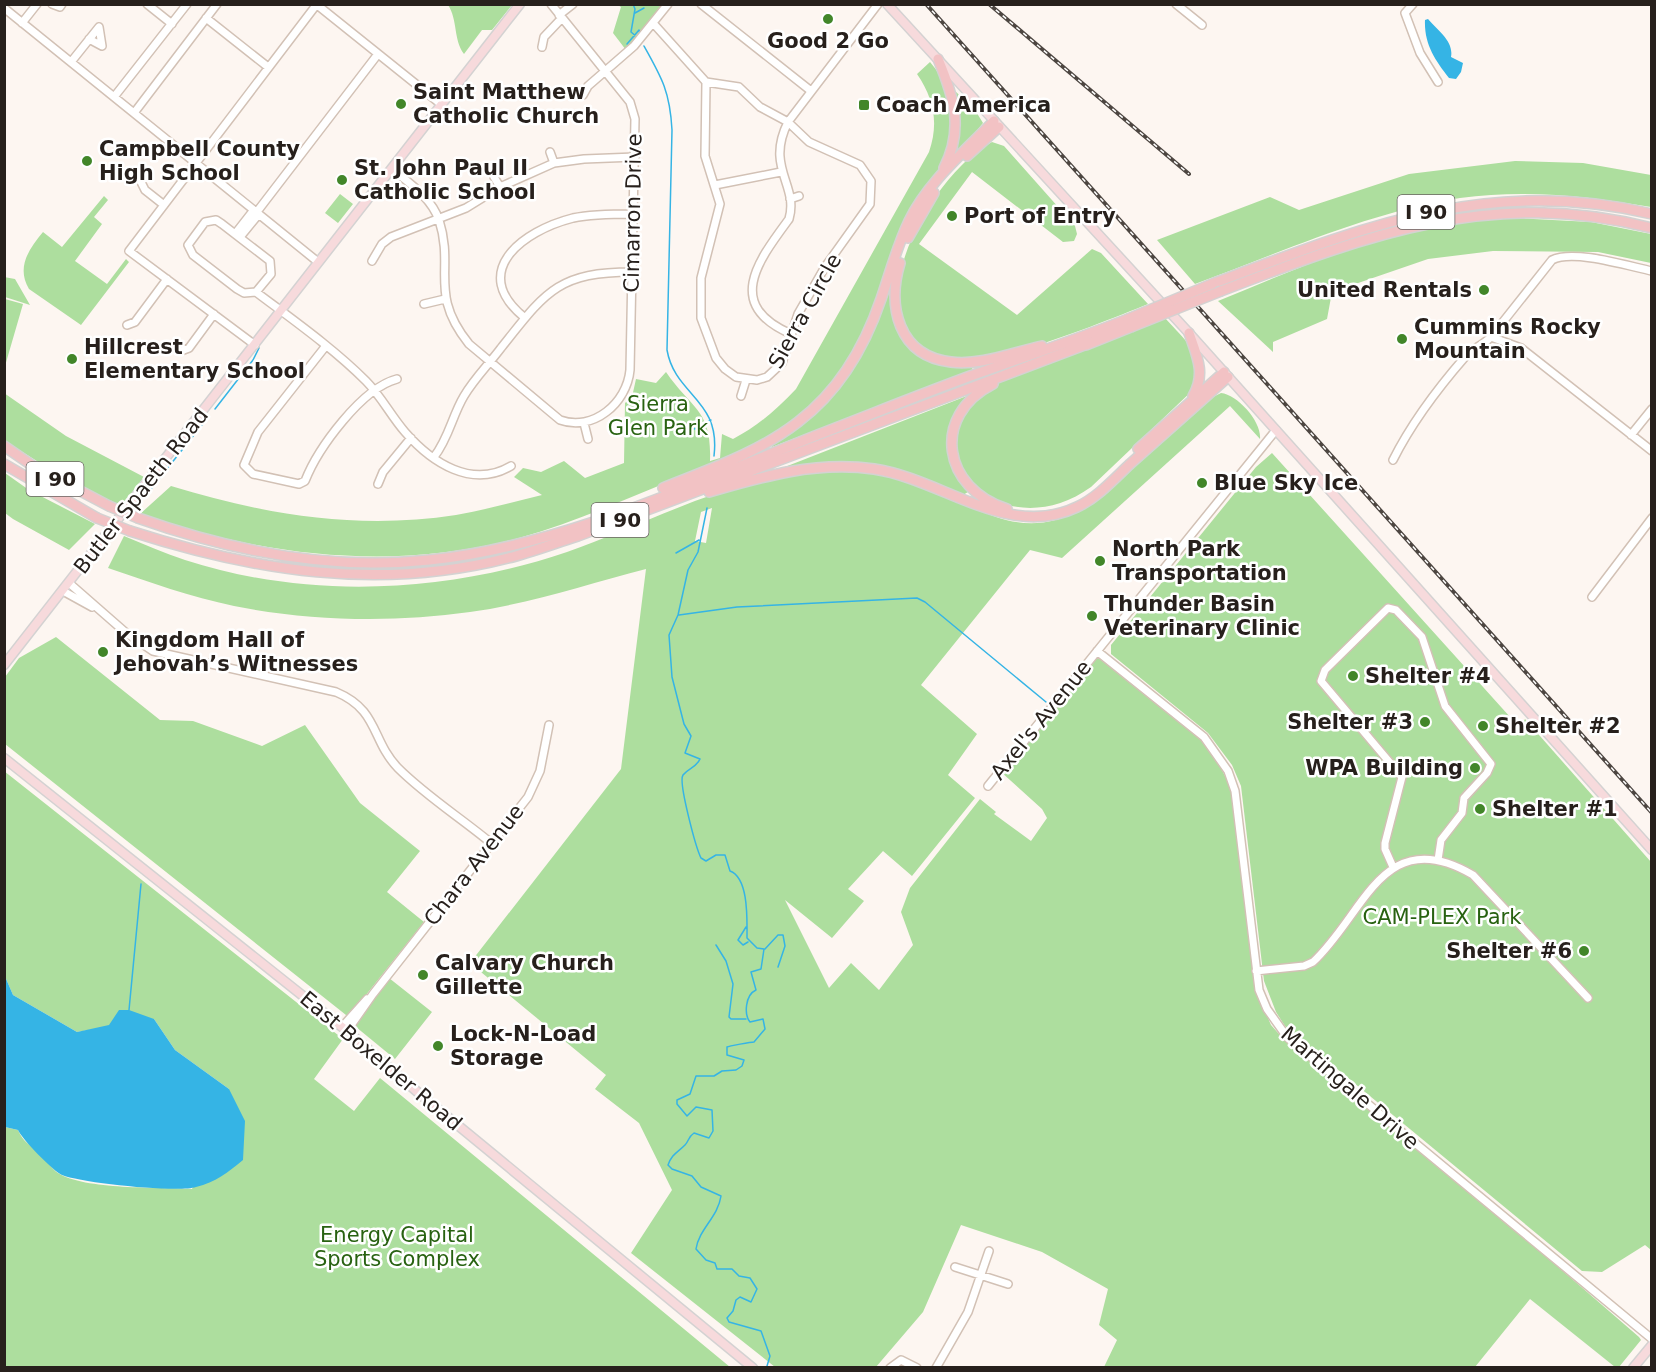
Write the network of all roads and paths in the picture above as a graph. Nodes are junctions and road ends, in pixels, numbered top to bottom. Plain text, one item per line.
1 (37, 4) edge
2 (52, 4) edge
3 (62, 4) edge
4 (147, 4) edge
5 (188, 4) edge
6 (217, 4) edge
7 (520, 4) edge
8 (551, 4) edge
9 (573, 4) edge
10 (668, 4) edge
11 (701, 4) edge
12 (878, 4) edge
13 (887, 4) edge
14 (1176, 4) edge
15 (1413, 4) edge
16 (316, 5) edge
17 (4, 8) edge
18 (560, 17) junction
19 (207, 18) junction
20 (22, 23) junction
21 (653, 23) junction
22 (172, 24) junction
23 (1202, 25) dead end
24 (89, 39) dead end
25 (542, 47) dead end
26 (378, 54) junction
27 (938, 59) junction
28 (71, 62) junction
29 (268, 67) junction
30 (605, 72) junction
31 (706, 82) junction
32 (1438, 82) dead end
33 (811, 91) junction
34 (583, 95) dead end
35 (114, 97) junction
36 (442, 105) junction
37 (134, 113) junction
38 (788, 122) junction
39 (997, 124) junction
40 (550, 152) dead end
41 (634, 157) junction
42 (195, 162) junction
43 (554, 163) junction
44 (392, 169) junction
45 (781, 172) junction
46 (494, 177) dead end
47 (938, 178) junction
48 (141, 182) dead end
49 (715, 185) junction
50 (500, 187) junction
51 (799, 196) dead end
52 (790, 199) junction
53 (164, 205) junction
54 (256, 213) junction
55 (633, 214) junction
56 (1652, 214) edge
57 (438, 219) junction
58 (1652, 228) edge
59 (238, 236) junction
60 (372, 261) dead end
61 (318, 262) junction
62 (1652, 271) edge
63 (632, 272) junction
64 (167, 279) junction
65 (256, 292) junction
66 (445, 299) junction
67 (424, 304) dead end
68 (281, 311) junction
69 (214, 314) junction
70 (525, 318) junction
71 (1129, 323) junction
72 (127, 325) dead end
73 (1189, 333) junction
74 (791, 334) junction
75 (1491, 337) junction
76 (1089, 339) junction
77 (255, 345) junction
78 (325, 347) junction
79 (181, 351) dead end
80 (490, 363) junction
81 (1226, 374) junction
82 (397, 379) dead end
83 (746, 380) junction
84 (374, 390) junction
85 (741, 396) dead end
86 (1190, 401) junction
87 (1652, 409) edge
88 (584, 423) junction
89 (1276, 430) junction
90 (1630, 435) junction
91 (411, 438) junction
92 (588, 439) dead end
93 (4, 446) edge
94 (1652, 451) edge
95 (434, 457) junction
96 (1393, 460) dead end
97 (4, 464) edge
98 (512, 466) dead end
99 (378, 484) dead end
100 (681, 497) junction
101 (1652, 518) edge
102 (561, 531) junction
103 (66, 587) junction
104 (1592, 597) dead end
105 (1097, 651) junction
106 (4, 666) edge
107 (549, 724) dead end
108 (4, 758) edge
109 (988, 786) dead end
110 (491, 843) junction
111 (1652, 850) edge
112 (1438, 860) junction
113 (1394, 867) junction
114 (1257, 971) junction
115 (1588, 998) dead end
116 (345, 1029) junction
117 (989, 1251) dead end
118 (955, 1267) dead end
119 (982, 1276) junction
120 (1008, 1284) dead end
121 (1652, 1339) edge
122 (1652, 1345) edge
123 (753, 1368) edge
124 (890, 1368) edge
125 (917, 1368) edge
126 (936, 1368) edge
127 (1633, 1368) edge

1 - 20 street
2 - 3 street
4 - 22 street
5 - 22 street
6 - 19 street
7 - 36 main road, Butler Spaeth Road
8 - 18 street, Cimarron Drive
9 - 18 street
10 - 21 street
11 - 33 street
12 - 33 street
13 - 27 main road
14 - 23 street
15 - 32 street
16 - 26 street
16 - 29 street
17 - 20 street
18 - 25 street
18 - 30 street, Cimarron Drive
19 - 29 street
19 - 37 street
20 - 28 street
21 - 30 street
21 - 31 street
22 - 35 street
24 - 28 street
26 - 36 street
26 - 54 street
27 - 39 main road
27 - 47 highway, I 90
28 - 35 street
29 - 42 street
30 - 34 street
30 - 41 street, Cimarron Drive
31 - 38 street, Sierra Circle
31 - 49 street, Sierra Circle
33 - 38 street
35 - 37 street
36 - 44 main road, Butler Spaeth Road
37 - 42 street
38 - 45 street
38 - 74 street, Sierra Circle
39 - 47 highway, I 90
39 - 73 main road
39 - 76 highway
40 - 43 street
41 - 43 street
41 - 55 street, Cimarron Drive
42 - 53 street
42 - 54 street
43 - 50 street
44 - 57 street
44 - 61 main road, Butler Spaeth Road
45 - 49 street
45 - 52 street
46 - 50 street
47 - 102 highway, I 90
48 - 53 street
49 - 83 street, Sierra Circle
50 - 57 street
51 - 52 street
52 - 74 street
53 - 64 street
54 - 59 street
54 - 61 street
55 - 63 street, Cimarron Drive
55 - 70 street
56 - 71 highway, I 90, bridge
57 - 60 street
57 - 66 street
58 - 71 highway, I 90, bridge
59 - 65 street
59 - 65 street
61 - 68 main road, Butler Spaeth Road
62 - 75 street
63 - 70 street
63 - 88 street, Cimarron Drive
64 - 69 street
64 - 72 street
65 - 68 street
66 - 67 street
66 - 80 street
68 - 77 main road, Butler Spaeth Road
68 - 78 street
69 - 77 street
69 - 79 street
70 - 80 street
71 - 76 highway, I 90
73 - 81 main road
73 - 86 highway
74 - 83 street, Sierra Circle
75 - 90 street
75 - 96 street
76 - 86 highway, I 90
76 - 100 highway, I 90
76 - 102 highway, I 90
77 - 103 main road, Butler Spaeth Road
78 - 84 street
78 - 84 street
80 - 88 street
80 - 95 street
81 - 86 highway
81 - 89 main road
81 - 100 highway, I 90
82 - 84 street
83 - 85 street
84 - 91 street
87 - 90 street
88 - 92 street
89 - 105 street, Axel's Avenue
89 - 111 main road
90 - 94 street
91 - 95 street
91 - 99 street
93 - 102 highway, I 90, bridge
95 - 98 street
97 - 100 highway, I 90, bridge
101 - 104 street
103 - 106 main road, Butler Spaeth Road
103 - 110 street
105 - 109 street, Axel's Avenue
105 - 114 street, Martingale Drive
107 - 110 street, Chara Avenue
108 - 116 main road, East Boxelder Road
110 - 116 street, Chara Avenue
112 - 113 street
112 - 113 street
112 - 115 street
113 - 114 street
114 - 121 street, Martingale Drive
116 - 123 main road, East Boxelder Road
117 - 119 street
118 - 119 street
119 - 120 street
119 - 126 street
122 - 127 main road
124 - 125 street

